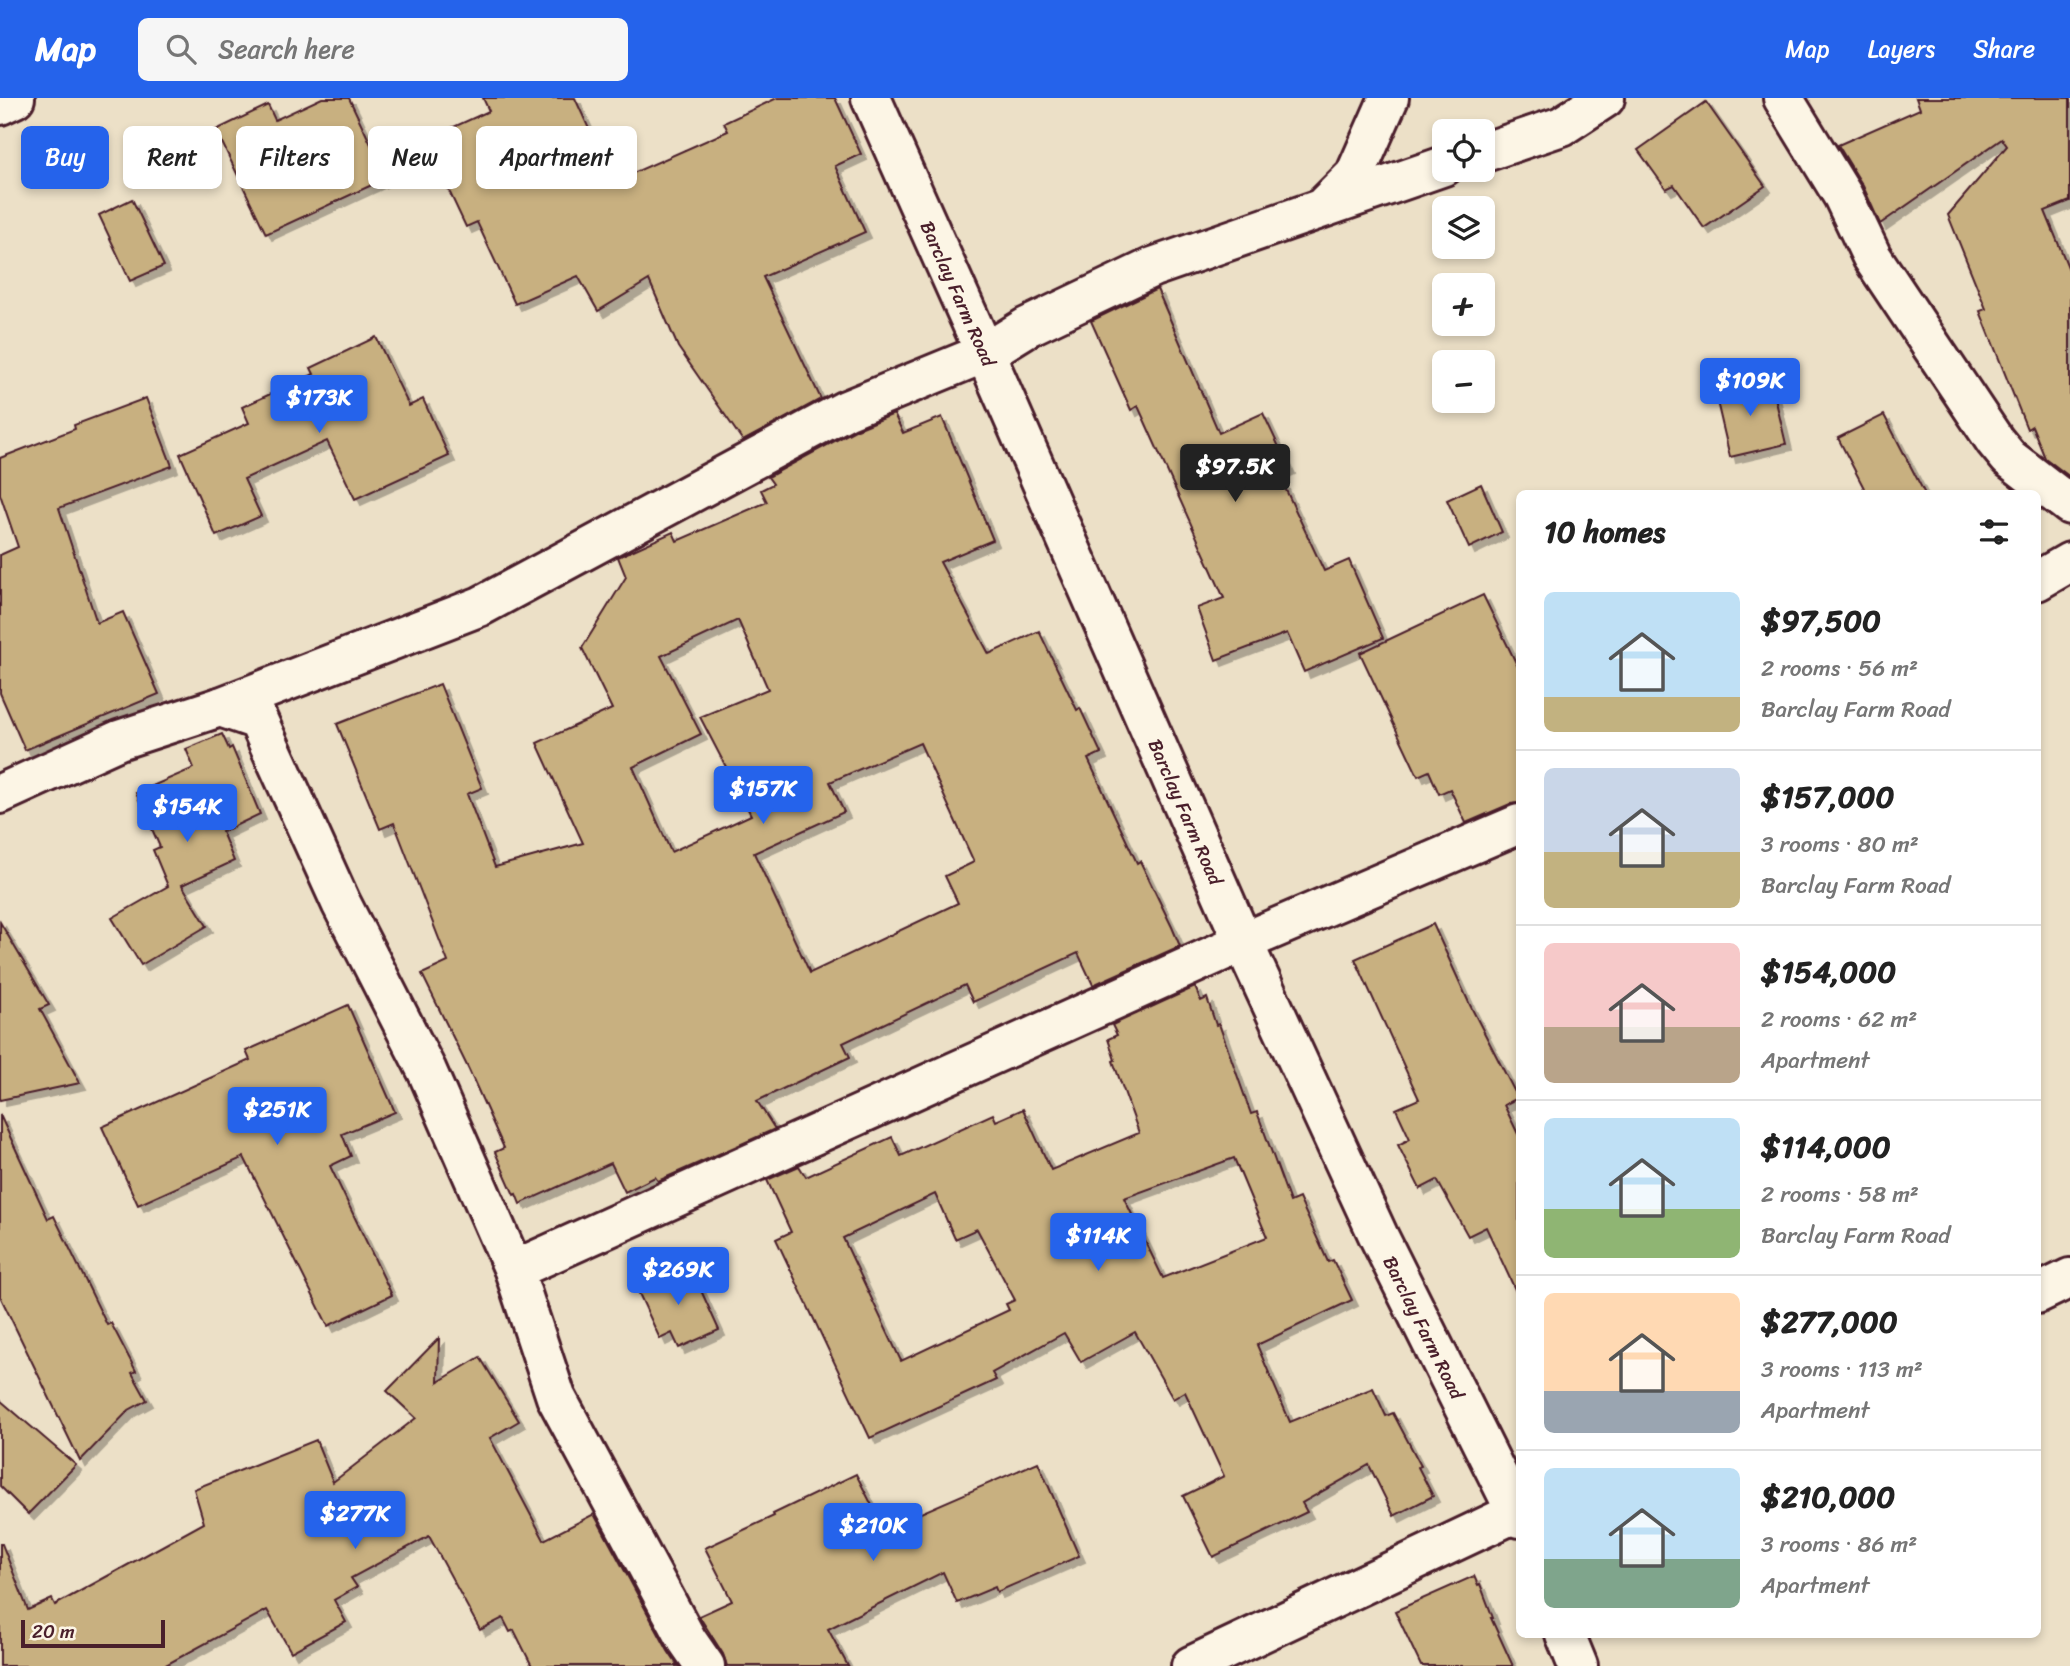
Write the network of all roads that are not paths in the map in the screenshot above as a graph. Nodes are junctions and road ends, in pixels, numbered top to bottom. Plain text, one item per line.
1 (15, 98) edge
2 (871, 98) edge
3 (1389, 98) edge
4 (1605, 98) edge
5 (1783, 98) edge
6 (0, 105) edge
7 (1495, 149) edge
8 (1432, 170) edge
9 (1325, 206) junction
10 (985, 353) junction
11 (2070, 505) edge
12 (2070, 562) edge
13 (2041, 578) edge
14 (220, 707) junction
15 (0, 794) edge
16 (1516, 825) edge
17 (1243, 942) junction
18 (513, 1270) junction
19 (2070, 1278) edge
20 (2041, 1292) edge
21 (1516, 1510) edge
22 (1516, 1515) edge
23 (1567, 1638) edge
24 (705, 1666) edge
25 (1191, 1666) edge
26 (1578, 1666) edge

1 - 6 street
2 - 10 street, Barclay Farm Road
3 - 9 street
4 - 7 street
5 - 11 street
8 - 9 street
9 - 10 street
10 - 14 street
10 - 17 street, Barclay Farm Road
12 - 13 street
14 - 15 street
14 - 18 street
16 - 17 street
17 - 18 street
17 - 21 street, Barclay Farm Road
18 - 24 street
19 - 20 street
22 - 25 street
23 - 26 street

